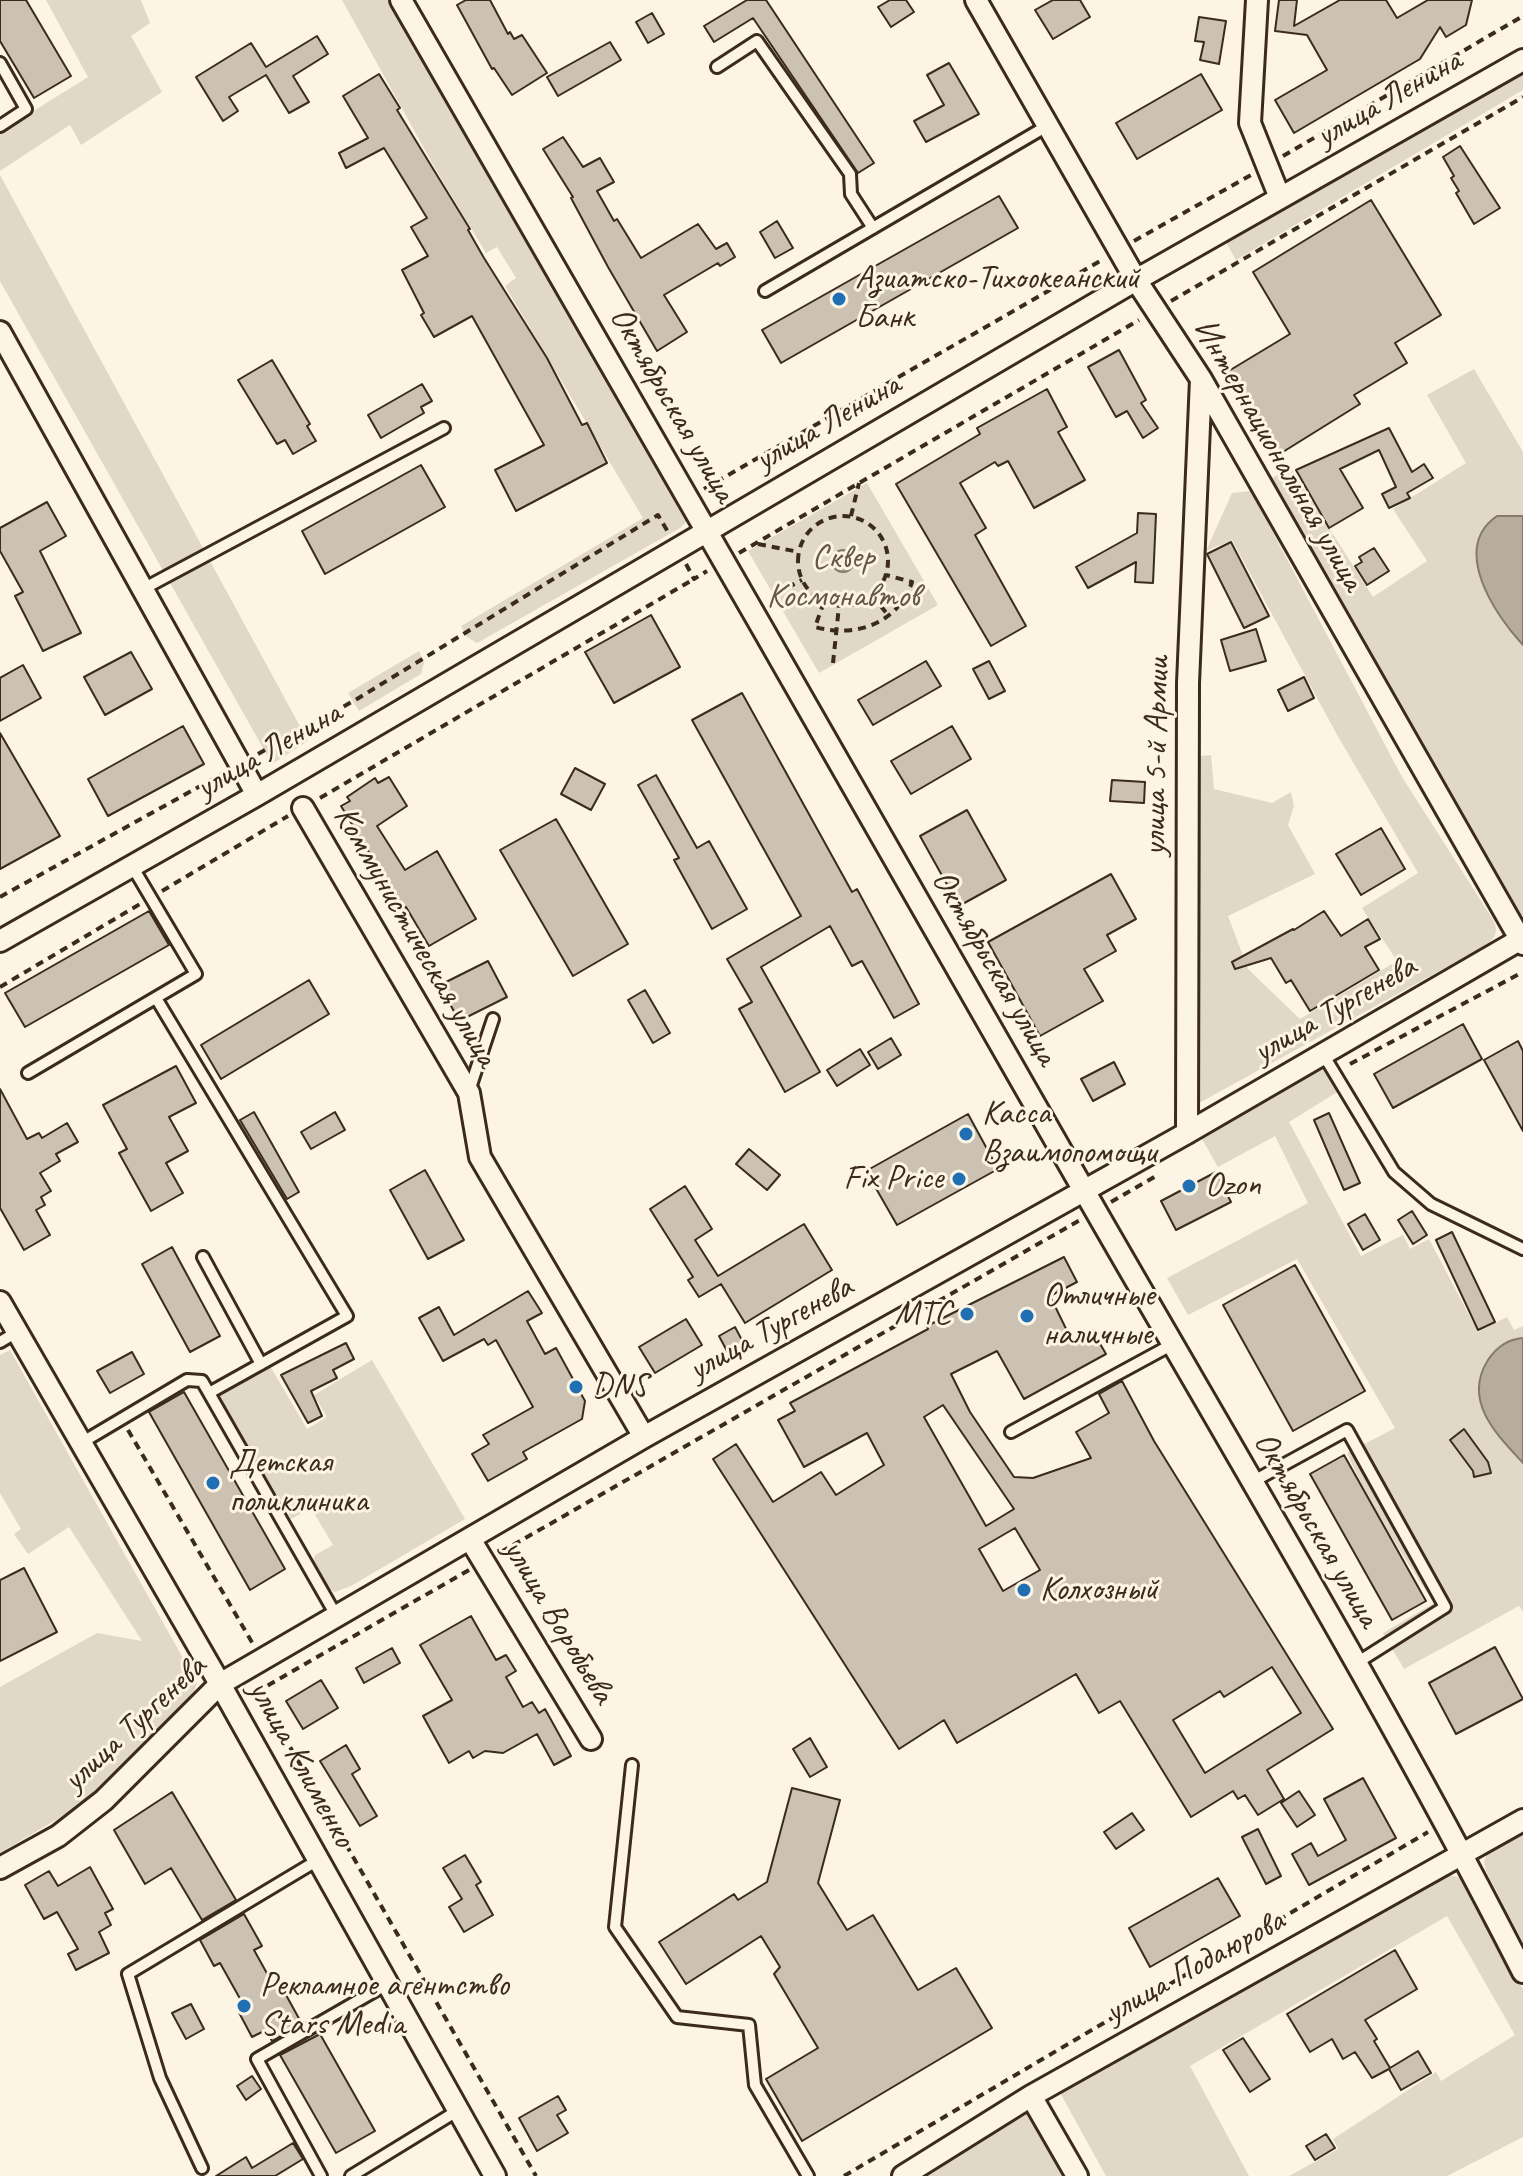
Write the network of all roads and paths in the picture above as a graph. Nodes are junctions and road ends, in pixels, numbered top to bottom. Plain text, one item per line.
1 (401, 0) edge
2 (976, 0) edge
3 (1257, 0) edge
4 (1523, 16) edge
5 (1523, 60) edge
6 (0, 63) edge
7 (717, 67) dead end
8 (0, 126) edge
9 (1047, 126) junction
10 (1267, 166) junction
11 (1280, 198) junction
12 (873, 228) junction
13 (1119, 250) junction
14 (1136, 280) junction
15 (765, 291) dead end
16 (0, 332) edge
17 (1201, 379) junction
18 (444, 428) dead end
19 (859, 483) dead end
20 (689, 497) junction
21 (814, 510) dead end
22 (658, 515) dead end
23 (851, 516) junction
24 (821, 521) junction
25 (708, 531) junction
26 (756, 543) dead end
27 (799, 552) junction
28 (886, 575) junction
29 (694, 579) dead end
30 (802, 580) junction
31 (143, 589) junction
32 (775, 594) dead end
33 (872, 595) junction
34 (824, 602) junction
35 (839, 606) junction
36 (889, 615) junction
37 (836, 631) junction
38 (833, 663) dead end
39 (257, 795) junction
40 (303, 808) junction
41 (132, 866) junction
42 (150, 898) junction
43 (1522, 940) edge
44 (0, 941) edge
45 (1523, 972) edge
46 (0, 987) edge
47 (156, 998) junction
48 (493, 1019) dead end
49 (1323, 1054) junction
50 (28, 1073) dead end
51 (1334, 1073) junction
52 (469, 1093) junction
53 (1187, 1133) junction
54 (1162, 1172) dead end
55 (1084, 1190) junction
56 (1096, 1211) junction
57 (1523, 1249) edge
58 (203, 1257) dead end
59 (0, 1302) edge
60 (9, 1337) edge
61 (1173, 1344) junction
62 (261, 1364) junction
63 (209, 1393) junction
64 (122, 1419) junction
65 (1011, 1432) dead end
66 (644, 1437) junction
67 (81, 1443) junction
68 (1252, 1482) junction
69 (470, 1539) junction
70 (484, 1561) junction
71 (337, 1617) junction
72 (263, 1659) junction
73 (1355, 1664) junction
74 (220, 1684) junction
75 (591, 1739) dead end
76 (632, 1765) dead end
77 (1421, 1819) dead end
78 (1523, 1820) edge
79 (1463, 1854) junction
80 (318, 1860) junction
81 (0, 1868) edge
82 (1523, 1972) edge
83 (387, 1984) junction
84 (1031, 2096) junction
85 (457, 2111) junction
86 (202, 2168) dead end
87 (321, 2176) edge
88 (351, 2176) edge
89 (495, 2176) edge
90 (536, 2176) edge
91 (808, 2176) edge
92 (844, 2176) edge
93 (903, 2176) edge
94 (1077, 2176) edge

1 - 20 street, Октябрьская улица
2 - 9 street, Интернациональная улица
3 - 10 street
4 - 10 path
5 - 11 street, улица Ленина
6 - 8 lane
7 - 12 lane
9 - 12 lane
9 - 13 street, Интернациональная улица
10 - 11 street
10 - 13 path
11 - 14 street, улица Ленина
12 - 15 lane
13 - 14 street, Интернациональная улица
13 - 20 path
14 - 17 street, Интернациональная улица
14 - 25 street, улица Ленина
16 - 31 street
17 - 43 street, Интернациональная улица
17 - 53 street, улица 5-й Армии
18 - 31 lane
19 - 23 path
20 - 22 path
20 - 25 street, Октябрьская улица
21 - 24 path
23 - 24 path
23 - 28 path
24 - 27 path
25 - 39 street, улица Ленина
25 - 55 street, Октябрьская улица
26 - 27 path
27 - 30 path
28 - 33 path
28 - 36 path
29 - 40 path
30 - 32 path
30 - 34 path
31 - 39 street
33 - 35 path
33 - 36 path
34 - 35 path
34 - 37 path
35 - 37 path
36 - 37 path
37 - 38 path
39 - 41 street, улица Ленина
40 - 42 path
40 - 52 street, Коммунистическая улица
41 - 42 lane
41 - 44 street, улица Ленина
42 - 46 path
42 - 47 lane
43 - 49 street, улица Тургенева
45 - 51 path
47 - 50 lane
47 - 62 lane
48 - 52 lane
49 - 51 lane
49 - 53 street, улица Тургенева
51 - 57 lane
52 - 66 street, Коммунистическая улица
53 - 55 street, улица Тургенева
54 - 56 path
55 - 56 street, Октябрьская улица
55 - 66 street, улица Тургенева
56 - 61 street, Октябрьская улица
56 - 70 path
58 - 62 lane
59 - 60 street, улица Клименко
60 - 67 street, улица Клименко
61 - 65 lane
61 - 68 street, Октябрьская улица
62 - 63 lane
63 - 64 lane
63 - 71 lane
64 - 67 lane
64 - 72 path
66 - 69 street, улица Тургенева
67 - 74 street, улица Клименко
68 - 73 street, Октябрьская улица
68 - 73 lane
69 - 70 street, улица Воробьева
69 - 71 street, улица Тургенева
70 - 75 street, улица Воробьева
70 - 90 path
71 - 72 street, улица Тургенева
72 - 74 street, улица Тургенева
73 - 79 street, Октябрьская улица
74 - 80 street, улица Клименко
74 - 81 street, улица Тургенева
76 - 91 lane
77 - 92 path
78 - 79 street, улица Подаюрова
79 - 82 street, Октябрьская улица
79 - 84 street, улица Подаюрова
80 - 83 street, улица Клименко
80 - 86 lane
83 - 85 street, улица Клименко
83 - 87 lane
84 - 93 street, улица Подаюрова
84 - 94 street
85 - 88 lane
85 - 89 street, улица Клименко

